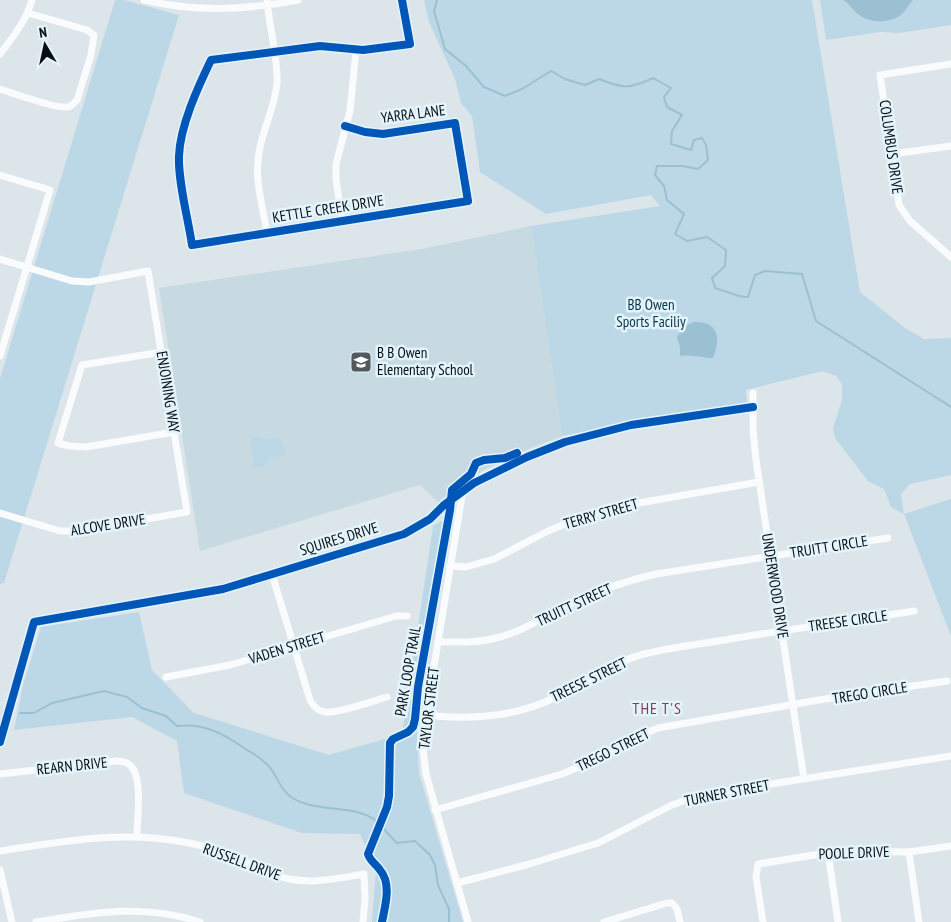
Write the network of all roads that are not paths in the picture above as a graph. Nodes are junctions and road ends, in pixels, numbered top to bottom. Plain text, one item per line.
1 (32, 0) edge
2 (144, 0) edge
3 (298, 0) edge
4 (402, 0) edge
5 (267, 3) edge
6 (28, 13) junction
7 (356, 50) junction
8 (274, 52) junction
9 (0, 54) edge
10 (951, 64) edge
11 (0, 89) edge
12 (345, 126) junction
13 (951, 146) edge
14 (892, 154) junction
15 (0, 175) edge
16 (468, 201) joint
17 (342, 221) junction
18 (267, 233) junction
19 (951, 257) edge
20 (0, 259) edge
21 (27, 267) junction
22 (2, 344) edge
23 (162, 352) junction
24 (0, 356) edge
25 (753, 393) dead end
26 (752, 406) junction
27 (174, 432) junction
28 (759, 482) junction
29 (463, 490) junction
30 (187, 512) joint
31 (0, 513) edge
32 (888, 538) dead end
33 (770, 556) junction
34 (450, 566) junction
35 (272, 574) junction
36 (914, 611) dead end
37 (408, 616) dead end
38 (781, 630) junction
39 (438, 642) junction
40 (293, 647) junction
41 (166, 677) dead end
42 (946, 681) dead end
43 (387, 697) dead end
44 (793, 705) junction
45 (426, 715) junction
46 (0, 742) edge
47 (951, 756) edge
48 (0, 774) edge
49 (804, 779) junction
50 (435, 810) junction
51 (137, 836) junction
52 (951, 846) edge
53 (0, 850) edge
54 (828, 852) junction
55 (908, 852) junction
56 (0, 870) edge
57 (457, 884) junction
58 (12, 922) edge
59 (36, 922) edge
60 (200, 922) edge
61 (363, 922) edge
62 (468, 922) edge
63 (604, 922) edge
64 (680, 922) edge
65 (763, 922) edge
66 (838, 922) edge
67 (919, 922) edge

1 - 6 street
2 - 5 street
3 - 5 street
4 - 7 street
5 - 8 street
6 - 9 street
6 - 11 street
7 - 8 street
7 - 12 street
8 - 18 street
8 - 18 street, KETTLE CREEK DRIVE
10 - 14 street, COLUMBUS DRIVE
12 - 16 street, YARRA LANE
12 - 17 street
13 - 14 street
14 - 19 street, COLUMBUS DRIVE
15 - 21 street
16 - 17 street, KETTLE CREEK DRIVE
17 - 18 street, KETTLE CREEK DRIVE
20 - 21 street
21 - 22 street
21 - 23 street, ENJOINING WAY
22 - 24 street
23 - 27 street, ENJOINING WAY
23 - 27 street
25 - 26 street, UNDERWOOD DRIVE
26 - 28 street, UNDERWOOD DRIVE
26 - 29 street, SQUIRES DRIVE
27 - 30 street, ENJOINING WAY
28 - 33 street, UNDERWOOD DRIVE
28 - 34 street, TERRY STREET
29 - 34 street, TAYLOR STREET
29 - 35 street, SQUIRES DRIVE
30 - 31 street, ALCOVE DRIVE
32 - 33 street, TRUITT CIRCLE
33 - 38 street, UNDERWOOD DRIVE
33 - 39 street, TRUITT STREET
34 - 39 street, TAYLOR STREET
35 - 40 street
35 - 46 street, SQUIRES DRIVE
36 - 38 street, TREESE CIRCLE
37 - 40 street, VADEN STREET
38 - 44 street, UNDERWOOD DRIVE
38 - 45 street, TREESE STREET
39 - 45 street, TAYLOR STREET
40 - 41 street, VADEN STREET
40 - 43 street
42 - 44 street, TREGO CIRCLE
44 - 49 street, UNDERWOOD DRIVE
44 - 50 street, TREGO STREET
45 - 50 street, TAYLOR STREET
47 - 49 street, TURNER STREET
48 - 51 street, REARN DRIVE
49 - 57 street, TURNER STREET
50 - 57 street, TAYLOR STREET
51 - 53 street, RUSSELL DRIVE
51 - 61 street, RUSSELL DRIVE
52 - 55 street, POOLE DRIVE
54 - 55 street, POOLE DRIVE
54 - 65 street, POOLE DRIVE
54 - 66 street
55 - 67 street
56 - 58 street
57 - 62 street, TAYLOR STREET
59 - 60 street
63 - 64 street

